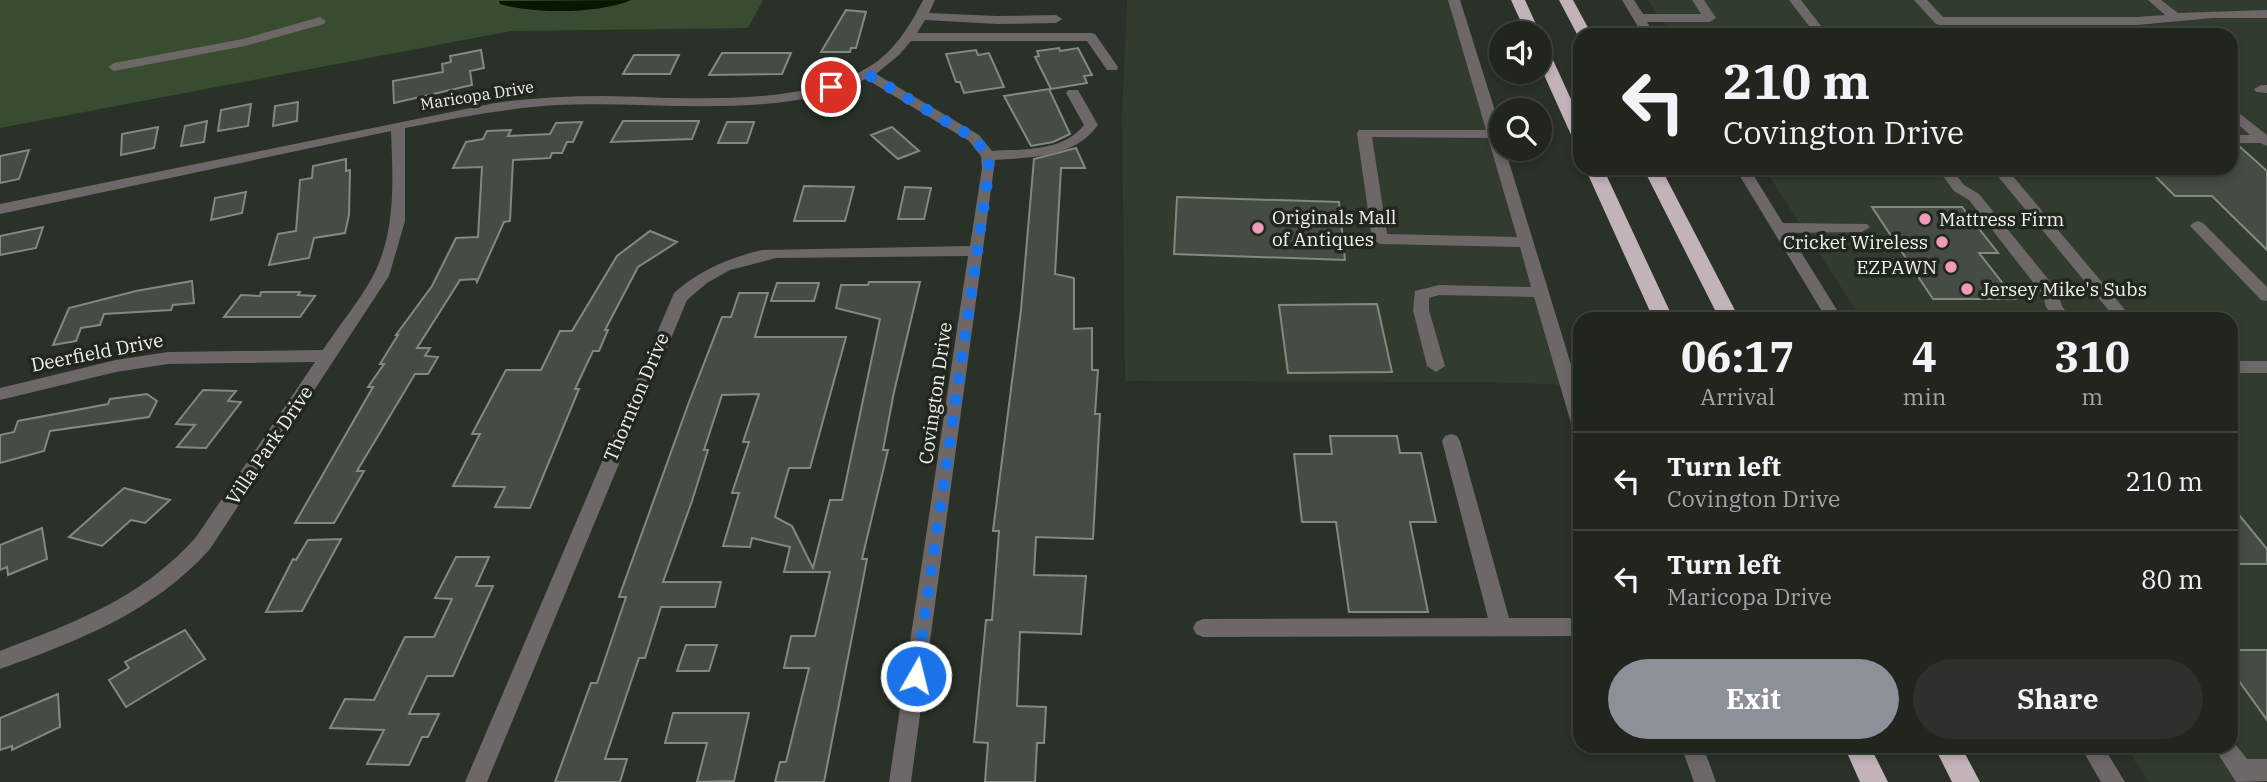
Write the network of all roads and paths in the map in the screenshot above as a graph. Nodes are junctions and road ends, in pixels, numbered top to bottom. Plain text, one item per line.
1 (929, 0) edge
2 (1454, 0) edge
3 (1518, 0) edge
4 (1566, 0) edge
5 (1628, 0) edge
6 (1698, 0) edge
7 (1795, 0) edge
8 (1920, 0) edge
9 (2154, 0) edge
10 (2267, 14) edge
11 (922, 16) junction
12 (2175, 17) junction
13 (1638, 18) junction
14 (1056, 19) dead end
15 (320, 21) dead end
16 (1528, 21) edge
17 (1580, 28) edge
18 (1644, 28) edge
19 (1817, 28) edge
20 (911, 37) junction
21 (114, 67) dead end
22 (1112, 67) dead end
23 (867, 74) junction
24 (1552, 75) edge
25 (1073, 93) dead end
26 (1489, 112) edge
27 (2238, 117) edge
28 (1573, 122) edge
29 (398, 127) junction
30 (1489, 134) edge
31 (2238, 139) edge
32 (2265, 141) edge
33 (988, 156) junction
34 (1504, 161) edge
35 (1597, 175) edge
36 (1656, 175) edge
37 (1746, 175) edge
38 (1949, 175) edge
39 (2004, 175) edge
40 (0, 209) edge
41 (2198, 226) dead end
42 (1862, 227) dead end
43 (1779, 228) junction
44 (1527, 242) junction
45 (976, 251) junction
46 (1542, 292) junction
47 (2267, 296) edge
48 (1660, 312) edge
49 (1726, 312) edge
50 (1830, 312) edge
51 (2059, 312) edge
52 (2119, 312) edge
53 (329, 355) junction
54 (1436, 366) dead end
55 (2238, 367) edge
56 (2267, 367) edge
57 (0, 394) edge
58 (1573, 399) edge
59 (1451, 441) dead end
60 (1502, 627) junction
61 (1573, 627) edge
62 (1203, 628) dead end
63 (0, 660) edge
64 (1694, 753) edge
65 (1860, 753) edge
66 (1951, 753) edge
67 (2095, 753) edge
68 (2229, 753) edge
69 (2267, 770) edge
70 (2245, 776) edge
71 (476, 782) edge
72 (900, 782) edge
73 (1704, 782) edge
74 (1874, 782) edge
75 (1966, 782) edge
76 (2114, 782) edge

1 - 11 street, Maricopa Drive
2 - 26 street
3 - 16 highway
4 - 17 highway
5 - 13 street
6 - 13 street
7 - 19 street
8 - 12 street
9 - 12 street
10 - 12 street
11 - 14 street
11 - 20 street, Maricopa Drive
13 - 18 street
15 - 21 street
20 - 22 street
20 - 23 street, Maricopa Drive
23 - 29 street, Maricopa Drive
23 - 33 street
24 - 28 highway
25 - 33 street
27 - 32 street
29 - 40 street, Maricopa Drive
29 - 53 street, Villa Park Drive
30 - 44 street
31 - 32 street
33 - 45 street, Covington Drive
34 - 44 street
35 - 48 highway
36 - 49 highway
37 - 43 street
38 - 51 street
39 - 52 street
41 - 47 street
42 - 43 street
43 - 50 street
44 - 46 street
45 - 71 street, Thornton Drive
45 - 72 street, Covington Drive
46 - 54 street
46 - 58 street
53 - 57 street, Deerfield Drive
53 - 63 street, Villa Park Drive
55 - 56 street
59 - 60 street
60 - 61 street
60 - 62 street
64 - 73 street
65 - 74 highway
66 - 75 highway
67 - 76 street
68 - 70 street
69 - 70 street

